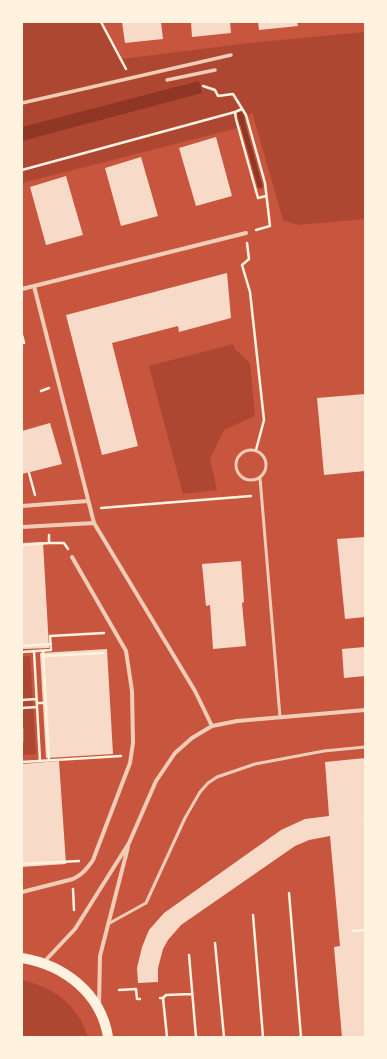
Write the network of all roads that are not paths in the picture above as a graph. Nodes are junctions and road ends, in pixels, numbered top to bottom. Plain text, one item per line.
1 (231, 55) dead end
2 (215, 70) dead end
3 (167, 80) dead end
4 (22, 103) edge
5 (246, 233) road end
6 (34, 286) junction
7 (22, 289) edge
8 (260, 478) junction
9 (88, 501) junction
10 (22, 506) edge
11 (94, 523) junction
12 (22, 527) edge
13 (72, 557) road end
14 (365, 710) edge
15 (280, 717) junction
16 (212, 726) junction
17 (365, 747) edge
18 (129, 843) junction
19 (22, 892) edge
20 (108, 924) junction
21 (22, 958) edge
22 (43, 963) junction
23 (99, 1009) junction
24 (108, 1037) edge

1 - 4 street
2 - 3 street
5 - 6 street
6 - 7 street
6 - 9 street
8 - 8 lane
8 - 15 lane
9 - 10 street
9 - 11 street
11 - 12 street
11 - 16 street
13 - 19 street
14 - 15 street
15 - 16 street
16 - 18 street
17 - 20 lane
18 - 20 street
18 - 22 street
20 - 23 street
21 - 22 main road
22 - 23 main road
23 - 24 main road

